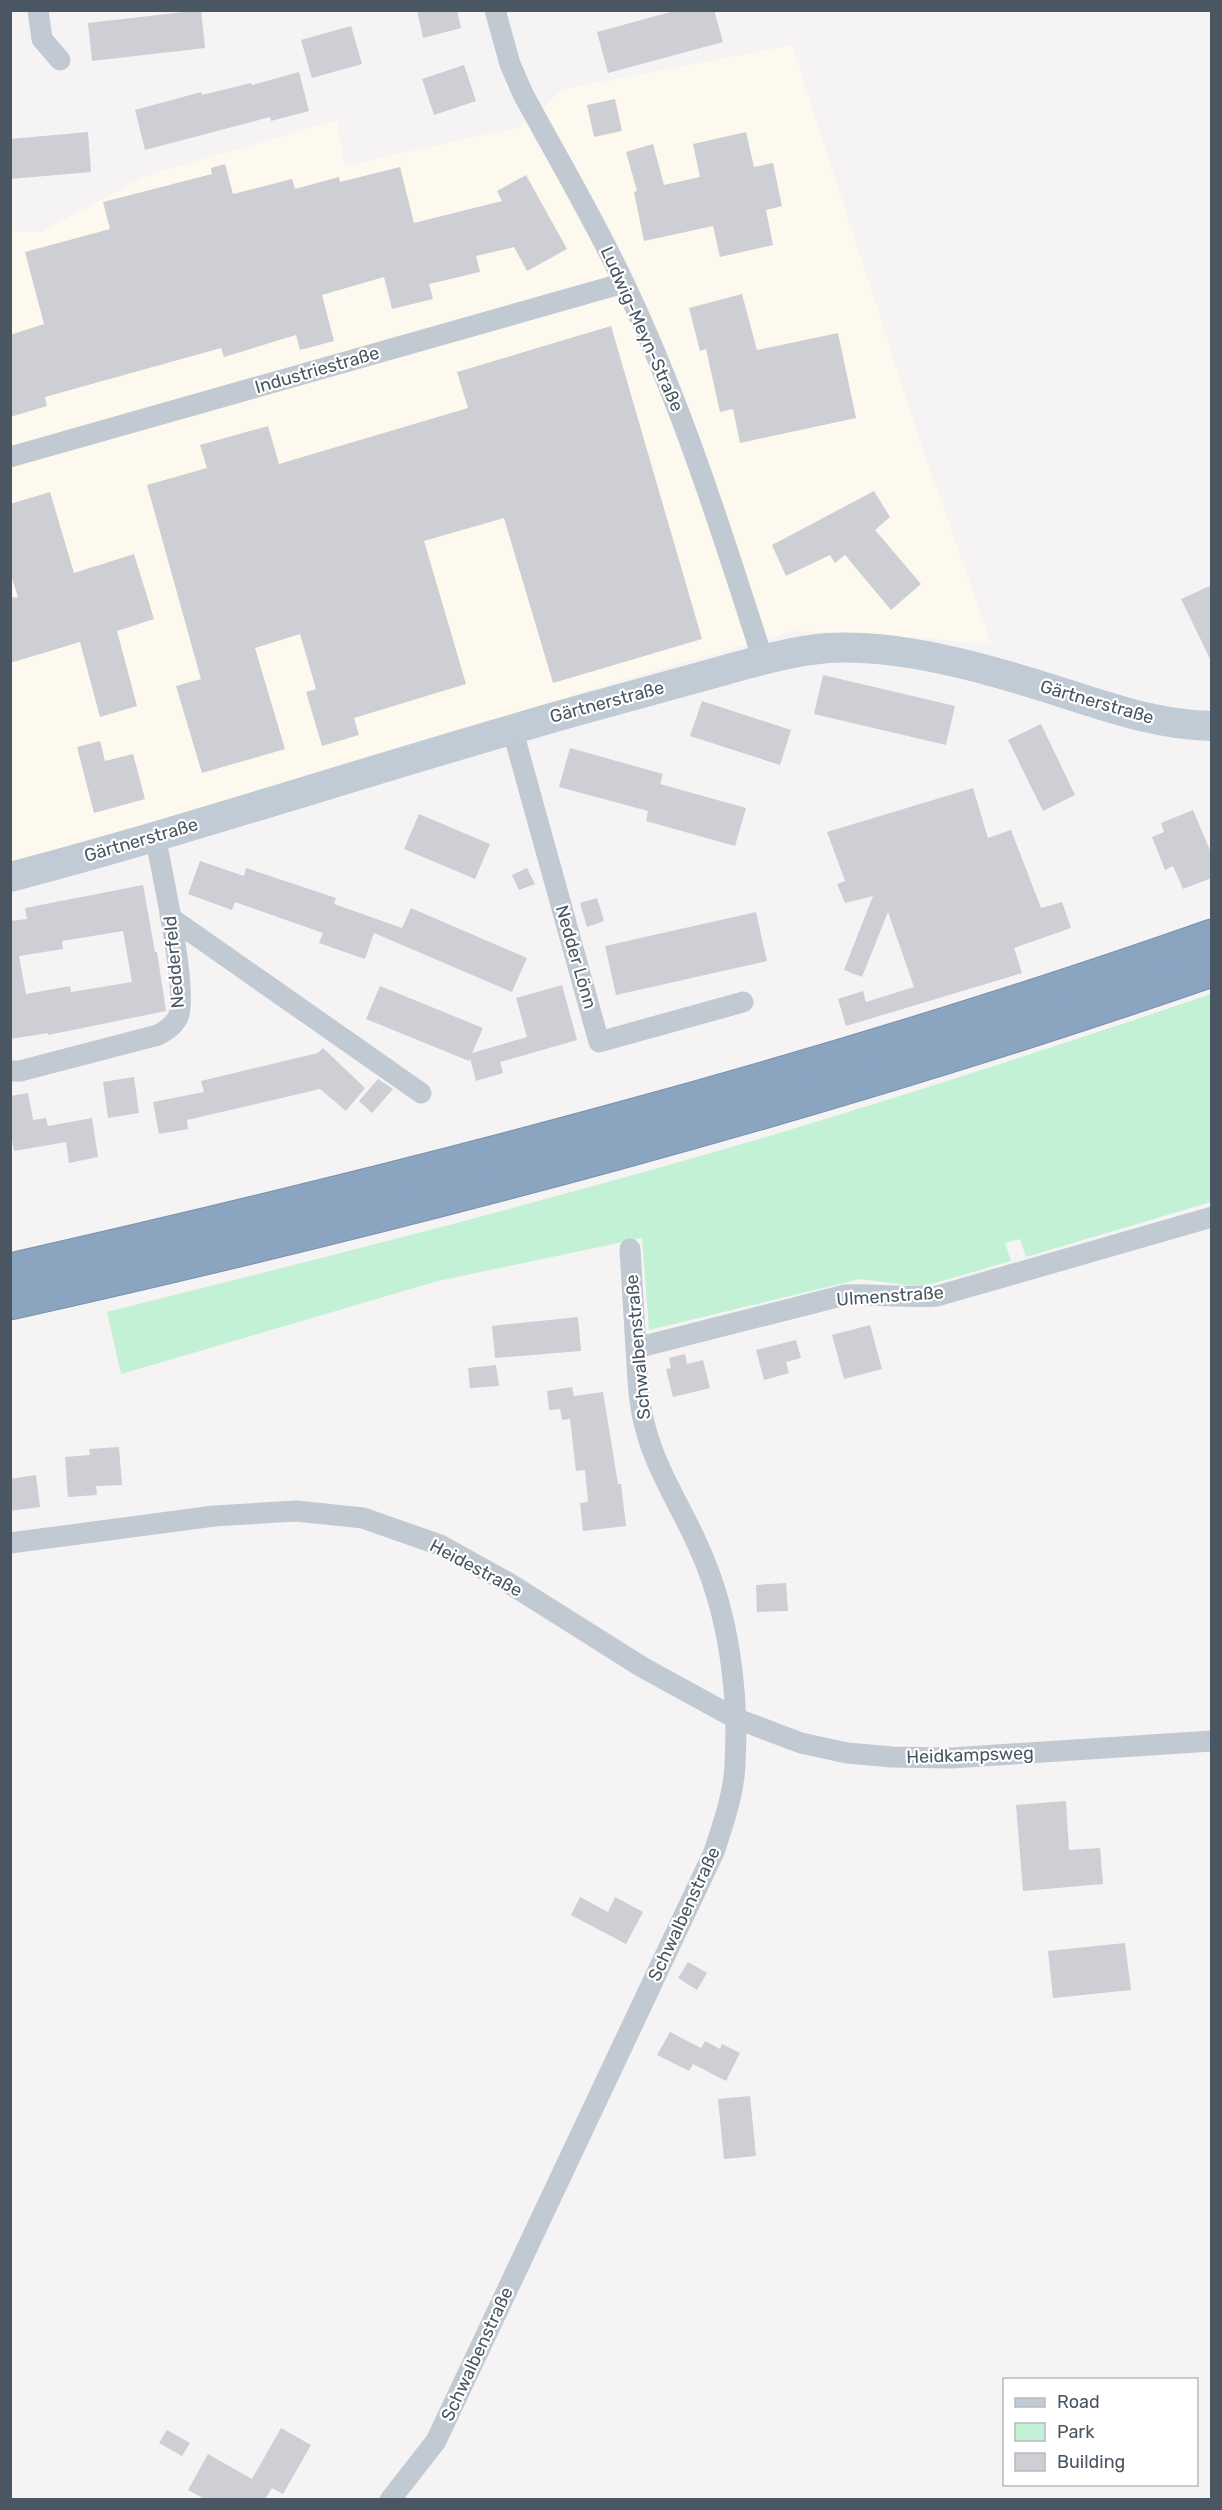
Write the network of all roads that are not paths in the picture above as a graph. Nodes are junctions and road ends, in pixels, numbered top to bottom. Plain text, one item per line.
1 (38, 10) edge
2 (495, 10) edge
3 (60, 60) dead end
4 (624, 283) junction
5 (10, 457) edge
6 (763, 660) junction
7 (1212, 726) edge
8 (512, 728) junction
9 (155, 837) junction
10 (10, 877) edge
11 (171, 918) junction
12 (1212, 936) edge
13 (1212, 970) edge
14 (743, 1002) dead end
15 (10, 1071) edge
16 (421, 1093) dead end
17 (1212, 1217) edge
18 (630, 1249) dead end
19 (10, 1270) edge
20 (10, 1303) edge
21 (636, 1348) junction
22 (10, 1543) edge
23 (735, 1718) junction
24 (1212, 1741) edge
25 (390, 2499) edge

1 - 3 street
2 - 4 street, Ludwig-Meyn-Straße
4 - 5 street, Industriestraße
4 - 6 street, Ludwig-Meyn-Straße
6 - 7 street, Gärtnerstraße
6 - 8 street, Gärtnerstraße
8 - 9 street, Gärtnerstraße
8 - 14 street, Nedder Lönn
9 - 10 street, Gärtnerstraße
9 - 11 street, Nedderfeld
11 - 15 street, Nedderfeld
11 - 16 street
12 - 19 highway
13 - 20 highway
17 - 21 street, Ulmenstraße
18 - 21 street, Schwalbenstraße
21 - 23 street, Schwalbenstraße
22 - 23 street, Heidestraße
23 - 24 street, Heidkampsweg
23 - 25 street, Schwalbenstraße

